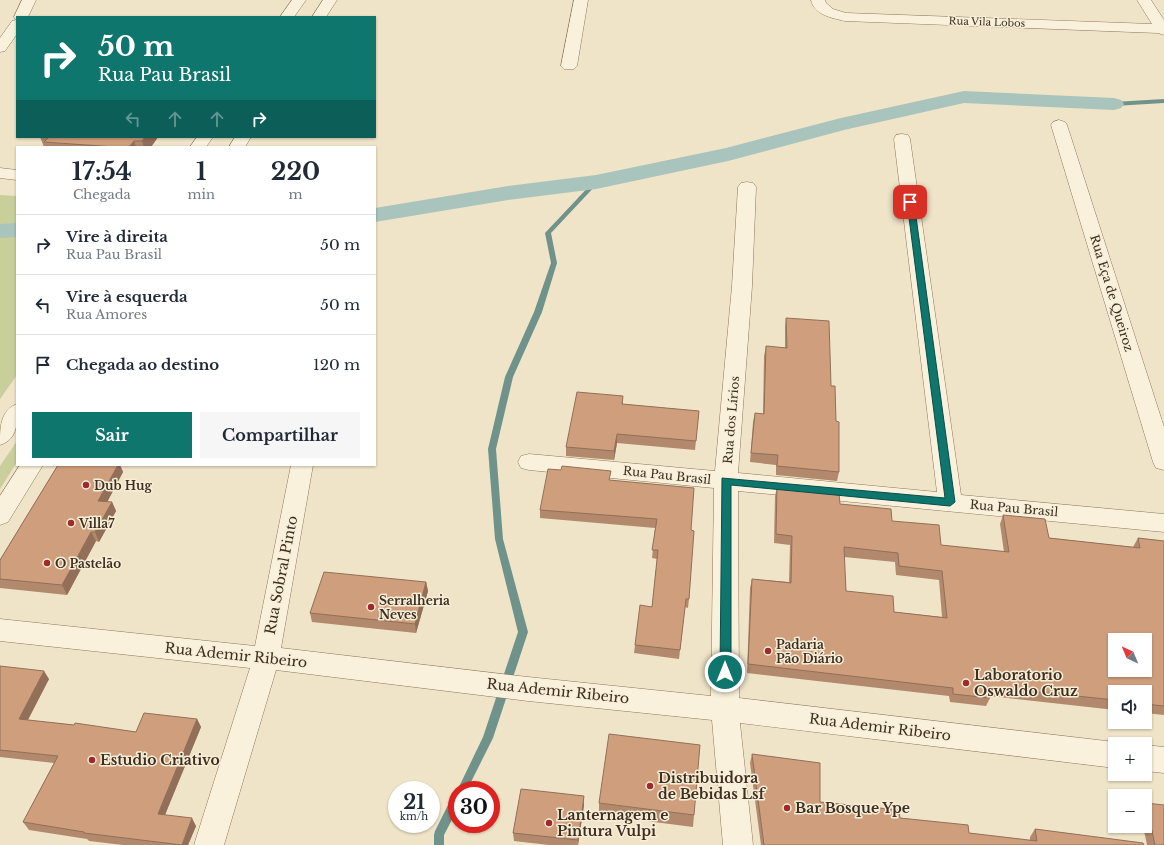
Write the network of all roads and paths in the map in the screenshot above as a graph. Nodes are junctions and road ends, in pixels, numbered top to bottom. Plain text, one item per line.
1 (28, 0) edge
2 (299, 0) edge
3 (330, 0) edge
4 (581, 0) edge
5 (818, 0) edge
6 (1144, 0) edge
7 (21, 16) edge
8 (288, 16) edge
9 (320, 16) edge
10 (16, 25) edge
11 (1163, 30) edge
12 (0, 48) edge
13 (569, 66) dead end
14 (1059, 125) dead end
15 (902, 139) dead end
16 (0, 173) edge
17 (16, 175) edge
18 (747, 187) dead end
19 (16, 413) edge
20 (0, 437) edge
21 (529, 462) dead end
22 (1164, 462) edge
23 (31, 466) edge
24 (302, 466) edge
25 (726, 481) junction
26 (950, 502) junction
27 (0, 516) edge
28 (1164, 523) edge
29 (0, 630) edge
30 (266, 658) junction
31 (725, 709) junction
32 (1108, 754) edge
33 (1152, 759) edge
34 (1164, 760) edge
35 (209, 845) edge
36 (738, 845) edge

1 - 7 street
2 - 8 street
3 - 9 street
4 - 13 street
5 - 11 street, Rua Vila Lobos
6 - 11 street
10 - 12 street
14 - 22 street, Rua Eça de Queiroz
15 - 26 street
16 - 17 street
18 - 25 street, Rua dos Lírios
19 - 20 street
21 - 25 street, Rua Pau Brasil
23 - 27 street
24 - 30 street, Rua Sobral Pinto
25 - 26 street, Rua Pau Brasil
25 - 31 street, Rua dos Lírios
26 - 28 street, Rua Pau Brasil
29 - 30 street, Rua Ademir Ribeiro
30 - 31 street, Rua Ademir Ribeiro
30 - 35 street, Rua Sobral Pinto
31 - 32 street, Rua Ademir Ribeiro
31 - 36 street, Rua dos Lírios
33 - 34 street

